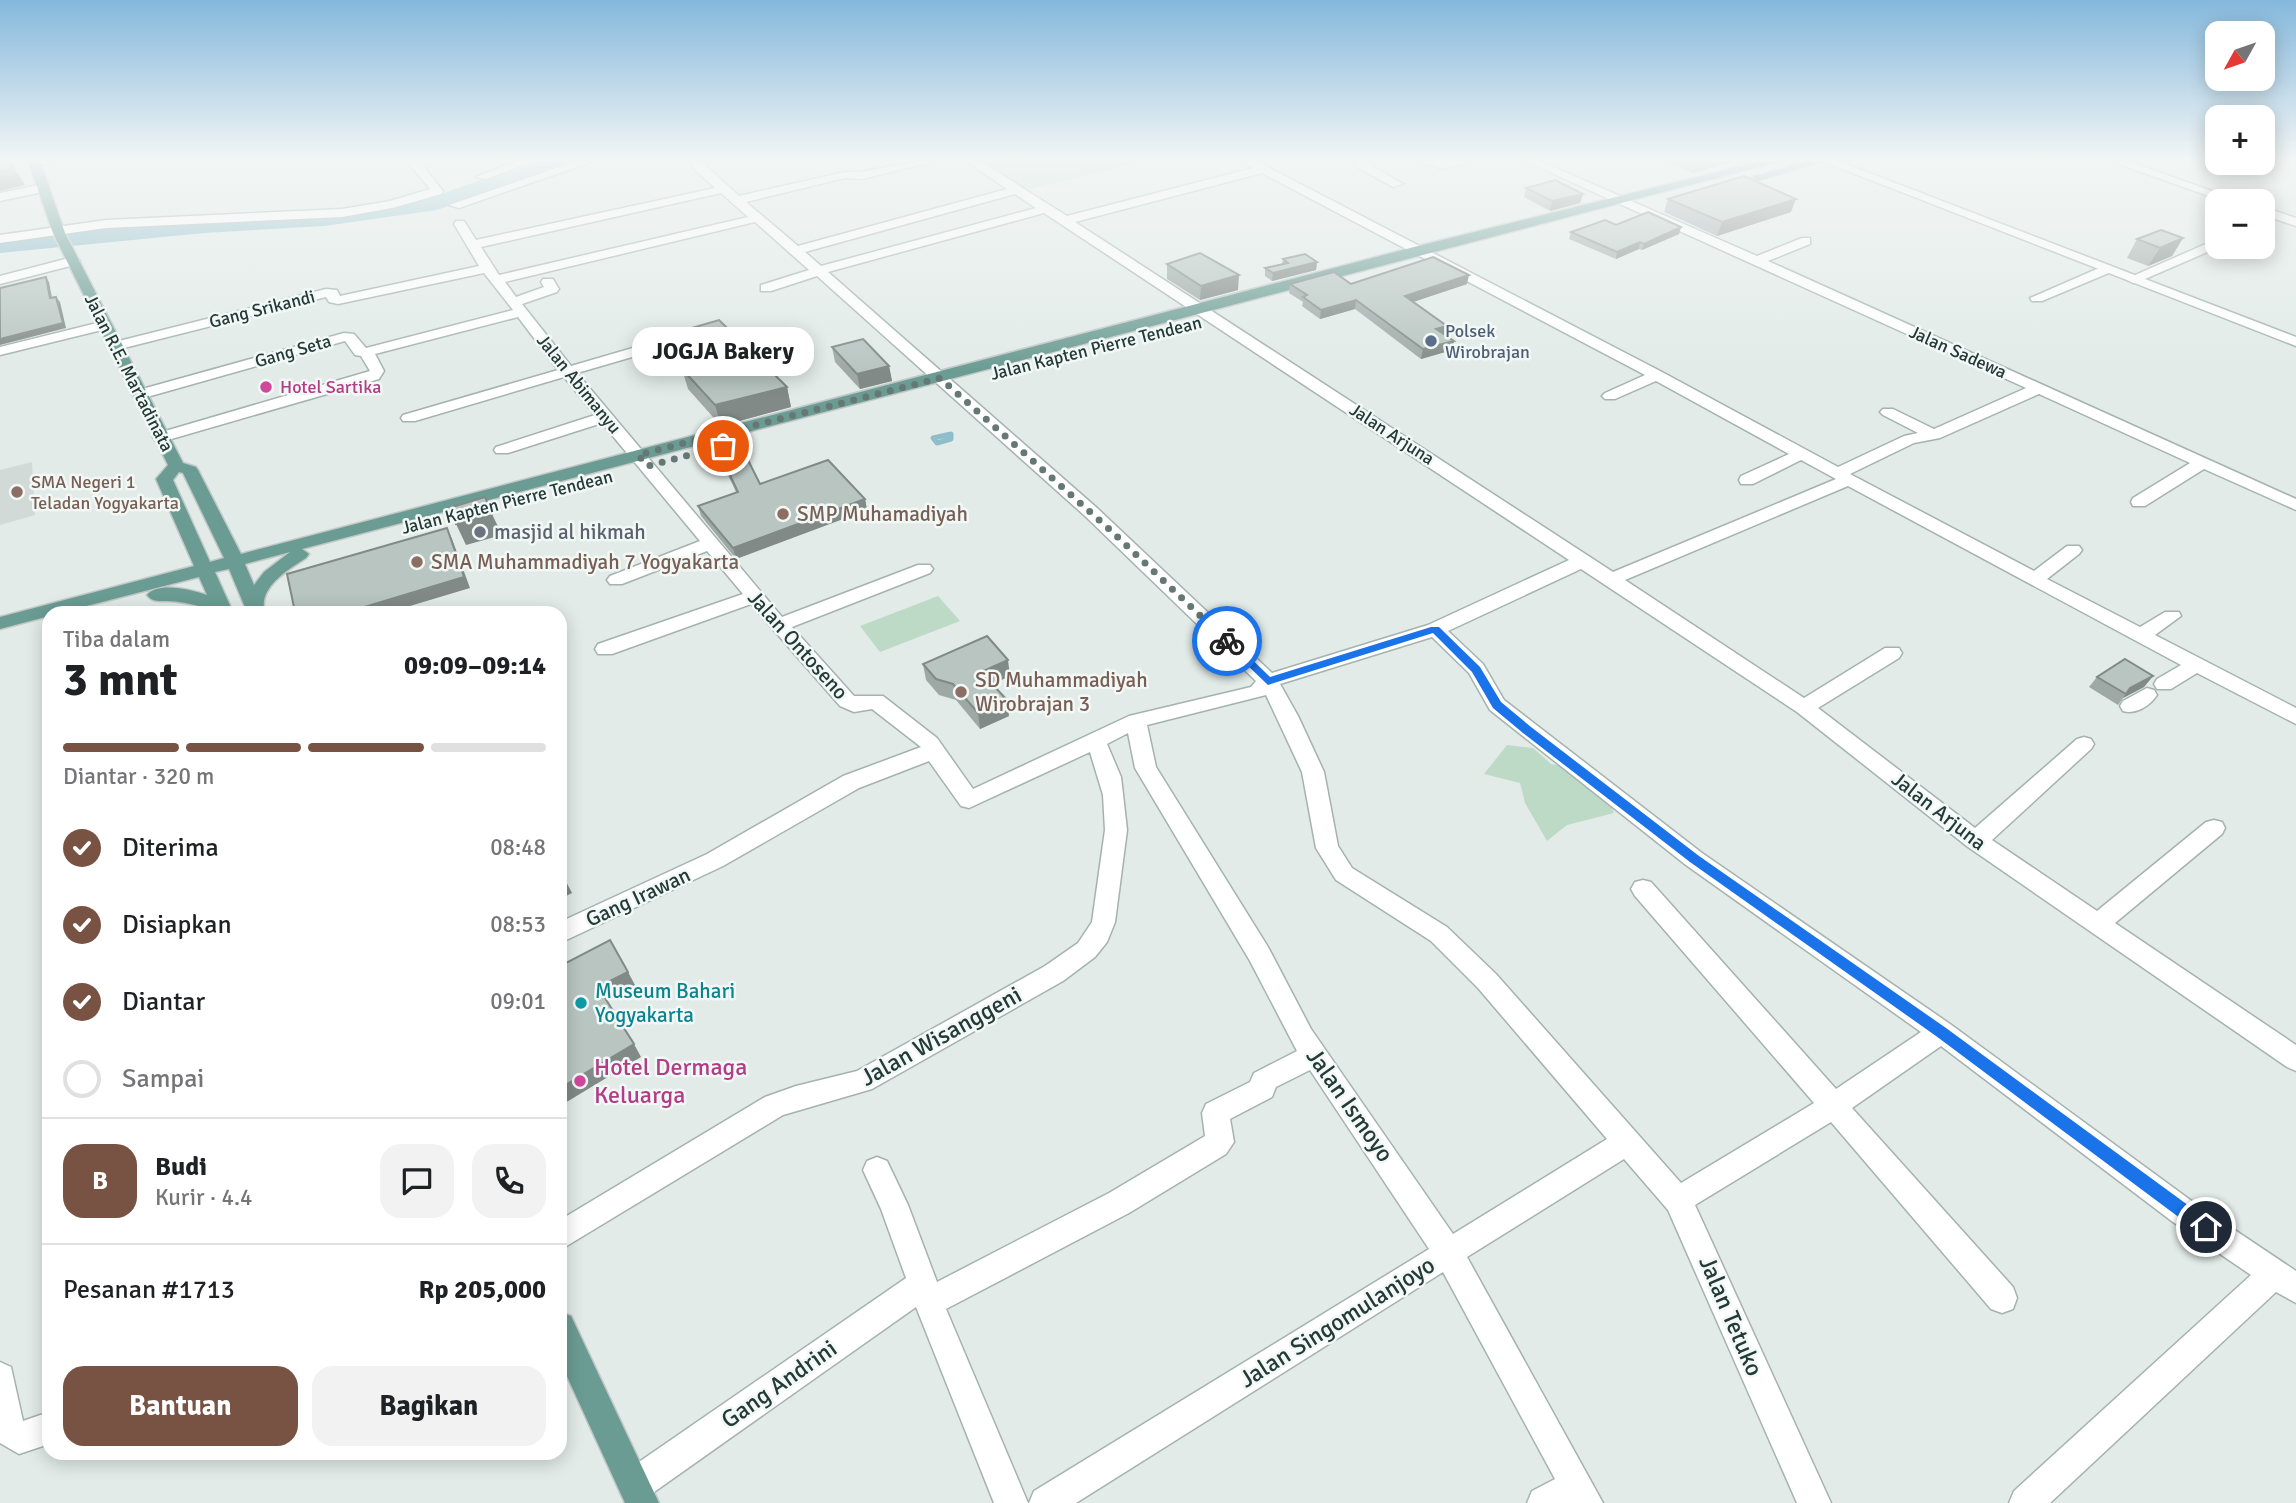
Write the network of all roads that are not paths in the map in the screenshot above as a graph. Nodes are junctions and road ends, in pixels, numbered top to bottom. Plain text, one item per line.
1 (63, 231) edge
2 (465, 231) edge
3 (535, 231) edge
4 (715, 231) edge
5 (772, 231) edge
6 (867, 231) edge
7 (964, 231) edge
8 (1081, 231) edge
9 (1382, 231) edge
10 (1495, 231) edge
11 (1548, 231) edge
12 (1690, 231) edge
13 (2010, 231) edge
14 (58, 232) junction
15 (0, 239) edge
16 (1806, 241) dead end
17 (473, 245) junction
18 (2205, 248) edge
19 (1419, 250) junction
20 (795, 251) junction
21 (70, 256) junction
22 (1436, 260) junction
23 (1757, 261) junction
24 (2106, 269) junction
25 (818, 271) junction
26 (492, 274) junction
27 (2133, 279) junction
28 (0, 280) edge
29 (548, 282) dead end
30 (766, 288) dead end
31 (2037, 298) dead end
32 (518, 307) junction
33 (1206, 314) junction
34 (105, 325) junction
35 (672, 341) edge
36 (2296, 342) edge
37 (116, 346) junction
38 (0, 351) edge
39 (366, 352) junction
40 (568, 372) junction
41 (1657, 375) junction
42 (944, 382) junction
43 (2039, 388) junction
44 (140, 394) junction
45 (1610, 396) dead end
46 (1888, 412) dead end
47 (604, 417) junction
48 (409, 418) dead end
49 (1934, 435) junction
50 (161, 437) junction
51 (502, 450) dead end
52 (1802, 454) junction
53 (643, 460) junction
54 (2202, 463) junction
55 (176, 466) junction
56 (1843, 477) junction
57 (1747, 481) dead end
58 (2139, 502) dead end
59 (2296, 505) edge
60 (227, 543) junction
61 (711, 543) junction
62 (2073, 550) dead end
63 (291, 551) junction
64 (1585, 560) junction
65 (237, 566) junction
66 (204, 567) junction
67 (924, 569) dead end
68 (1612, 579) junction
69 (616, 580) dead end
70 (2034, 580) junction
71 (161, 587) junction
72 (754, 596) junction
73 (76, 606) edge
74 (106, 606) edge
75 (216, 606) edge
76 (221, 606) edge
77 (254, 606) edge
78 (255, 606) edge
79 (42, 614) edge
80 (2172, 615) dead end
81 (0, 623) edge
82 (42, 625) edge
83 (779, 625) junction
84 (1435, 629) junction
85 (2141, 635) junction
86 (0, 637) edge
87 (604, 649) dead end
88 (1892, 653) dead end
89 (2195, 665) junction
90 (1268, 681) junction
91 (2147, 695) dead end
92 (1804, 707) junction
93 (2296, 717) edge
94 (1136, 721) junction
95 (1094, 739) junction
96 (2084, 744) dead end
97 (933, 751) junction
98 (2214, 828) dead end
99 (1976, 841) junction
100 (1643, 888) dead end
101 (2097, 924) junction
102 (567, 930) edge
103 (1941, 1032) junction
104 (1315, 1055) junction
105 (2296, 1059) edge
106 (1832, 1107) junction
107 (1628, 1141) junction
108 (877, 1170) dead end
109 (1678, 1200) junction
110 (567, 1232) edge
111 (1449, 1253) junction
112 (2285, 1281) edge
113 (927, 1293) junction
114 (2002, 1298) dead end
115 (567, 1342) edge
116 (0, 1378) edge
117 (42, 1430) edge
118 (639, 1494) edge
119 (1581, 1494) edge
120 (1011, 1503) edge
121 (1046, 1503) edge
122 (1544, 1503) edge
123 (1814, 1503) edge
124 (2026, 1503) edge

1 - 14 street
2 - 17 street, Jalan Abimanyu
3 - 17 street
4 - 26 street, Gang Srikandi
5 - 20 street
6 - 20 street
7 - 25 street
8 - 33 street, Jalan Arjuna
9 - 19 street
10 - 19 main road, Jalan Kapten Pierre Tendean
11 - 22 main road, Jalan Kapten Pierre Tendean
12 - 23 street, Jalan Sadewa
13 - 24 street
14 - 15 street
14 - 21 main road, Jalan R.E. Martadinata
16 - 23 street
17 - 26 street, Jalan Abimanyu
18 - 27 street
19 - 22 street
19 - 33 main road, Jalan Kapten Pierre Tendean
20 - 25 street
21 - 28 street
21 - 34 main road, Jalan R.E. Martadinata
22 - 33 main road, Jalan Kapten Pierre Tendean
22 - 41 street
23 - 43 street, Jalan Sadewa
24 - 27 street
24 - 31 street
25 - 30 street
25 - 42 street
26 - 32 street, Jalan Abimanyu
26 - 37 street, Gang Srikandi
27 - 36 street
29 - 32 street
32 - 39 street
32 - 40 street, Jalan Abimanyu
33 - 42 main road, Jalan Kapten Pierre Tendean
33 - 64 street, Jalan Arjuna
34 - 37 main road, Jalan R.E. Martadinata
34 - 38 street
35 - 40 street
37 - 44 main road, Jalan R.E. Martadinata
39 - 44 street, Gang Seta
39 - 50 street
40 - 47 street, Jalan Abimanyu
40 - 48 street
41 - 45 street
41 - 52 street
42 - 53 main road, Jalan Kapten Pierre Tendean
42 - 90 street
43 - 49 street
43 - 54 street, Jalan Sadewa
44 - 50 main road, Jalan R.E. Martadinata
46 - 49 street
47 - 51 street
47 - 53 street, Jalan Abimanyu
49 - 56 street
50 - 55 main road, Jalan R.E. Martadinata
52 - 56 street
52 - 57 street
53 - 61 street, Jalan Ontoseno
53 - 63 main road, Jalan Kapten Pierre Tendean
54 - 58 street
54 - 59 street, Jalan Sadewa
55 - 60 main road, Jalan R.E. Martadinata
55 - 66 main road, Jalan R.E. Martadinata
56 - 68 street
56 - 70 street
60 - 63 main road
60 - 65 main road, Jalan R.E. Martadinata
61 - 69 street
61 - 72 street, Jalan Ontoseno
62 - 70 street
63 - 65 main road, Jalan Kapten Pierre Tendean
63 - 78 main road
64 - 68 street, Jalan Arjuna
64 - 84 street
65 - 66 main road, Jalan Kapten Pierre Tendean
65 - 77 main road, Jalan R.E. Martadinata
66 - 71 main road, Jalan Kapten Pierre Tendean
66 - 71 main road
66 - 76 main road, Jalan R.E. Martadinata
67 - 83 street
68 - 92 street, Jalan Arjuna
70 - 85 street
71 - 73 main road
71 - 74 main road
71 - 75 main road
72 - 83 street, Jalan Ontoseno
72 - 87 street
79 - 81 main road
80 - 85 street
82 - 86 main road
83 - 97 street, Jalan Ontoseno
84 - 90 street
84 - 103 street
85 - 89 street
88 - 92 street
89 - 91 street
89 - 93 street
90 - 94 street, Jalan Ontoseno
90 - 107 street, Jalan Tetuko
92 - 99 street, Jalan Arjuna
94 - 95 street, Jalan Ontoseno
94 - 104 street, Jalan Ismoyo
95 - 97 street, Jalan Ontoseno
95 - 110 street, Jalan Wisanggeni
96 - 99 street
97 - 102 street, Gang Irawan
98 - 101 street
99 - 101 street, Jalan Arjuna
100 - 106 street
101 - 105 street, Jalan Arjuna
103 - 106 street
103 - 112 street
104 - 111 street, Jalan Ismoyo
104 - 113 street, Gang Andrini
106 - 109 street
106 - 114 street
107 - 109 street, Jalan Tetuko
107 - 111 street, Jalan Singomulanjoyo
108 - 113 street
109 - 123 street, Jalan Tetuko
111 - 119 street, Jalan Ismoyo
111 - 121 street, Jalan Singomulanjoyo
112 - 124 street
113 - 118 street, Gang Andrini
113 - 120 street
115 - 118 main road
116 - 117 street
119 - 122 street

